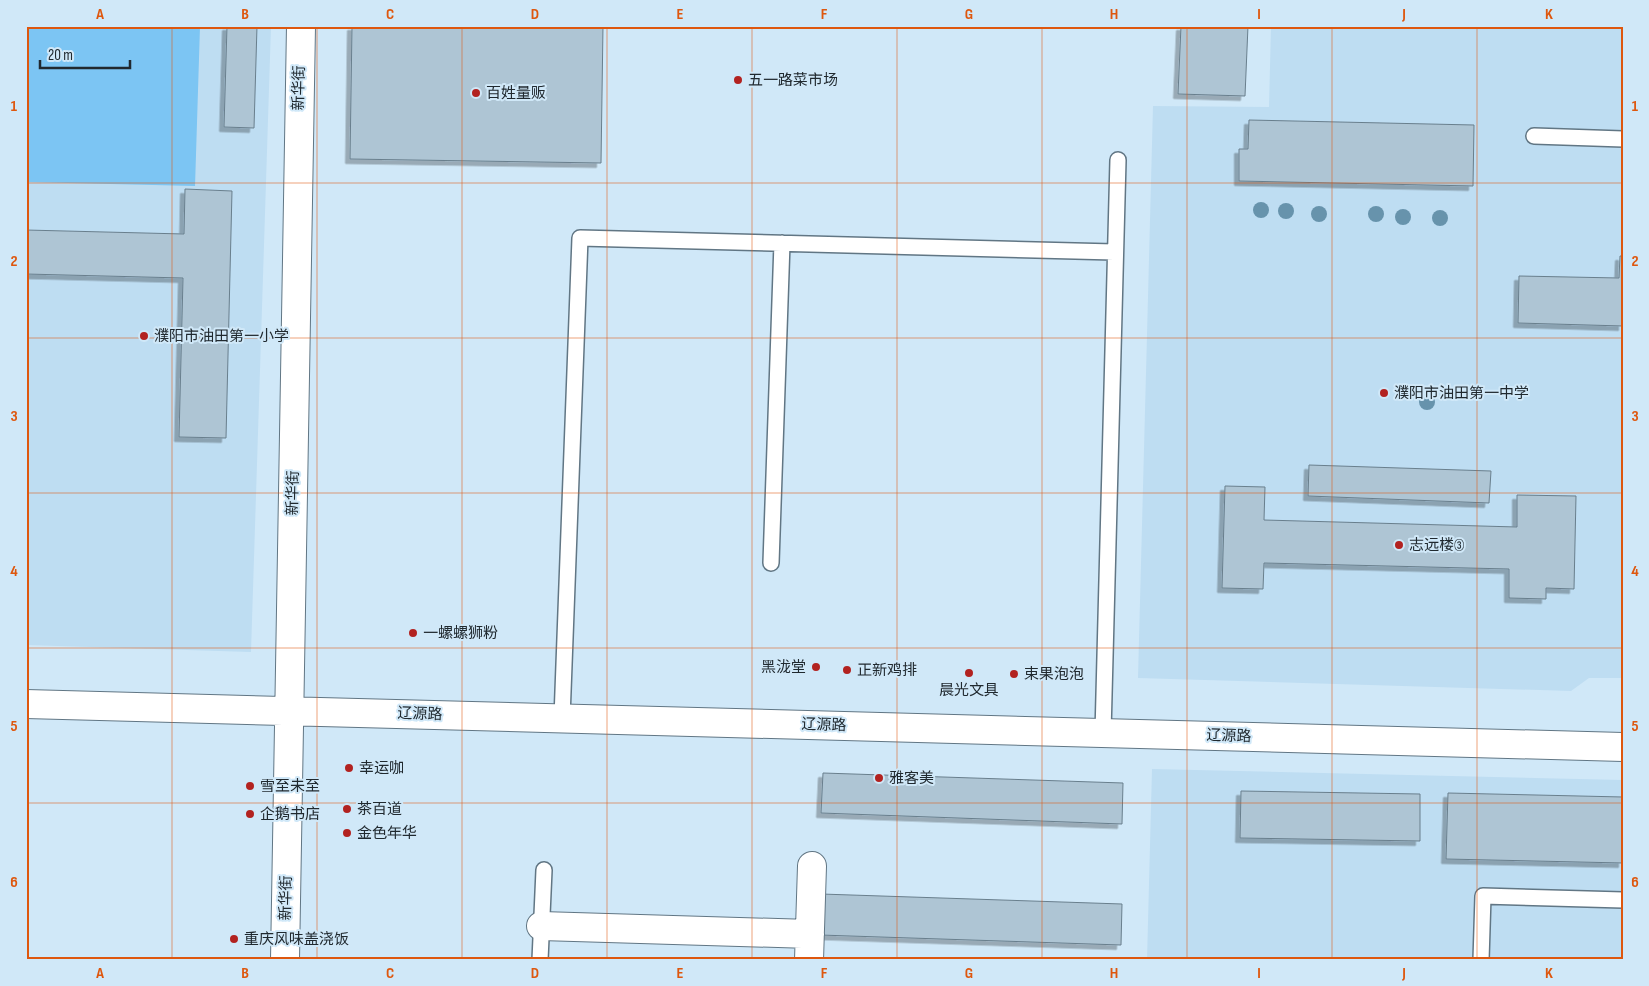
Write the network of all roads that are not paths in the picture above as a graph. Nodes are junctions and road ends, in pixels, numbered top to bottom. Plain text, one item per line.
1 (300, 26) edge
2 (1534, 136) dead end
3 (1623, 139) edge
4 (1118, 160) dead end
5 (782, 243) junction
6 (1114, 252) junction
7 (771, 563) dead end
8 (26, 704) edge
9 (289, 711) junction
10 (562, 718) junction
11 (1103, 733) junction
12 (1623, 747) edge
13 (812, 866) dead end
14 (544, 870) dead end
15 (1623, 900) edge
16 (541, 926) junction
17 (809, 947) edge
18 (285, 960) edge
19 (540, 960) edge
20 (1481, 960) edge

1 - 9 street, 新华街
2 - 3 lane
4 - 6 lane
5 - 6 lane
5 - 7 lane
5 - 10 lane
6 - 11 lane
8 - 9 street, 辽源路
9 - 10 street, 辽源路
9 - 18 street, 新华街
10 - 11 street, 辽源路
11 - 12 street, 辽源路
13 - 17 street
14 - 16 lane
15 - 20 lane
16 - 17 street
16 - 19 lane

